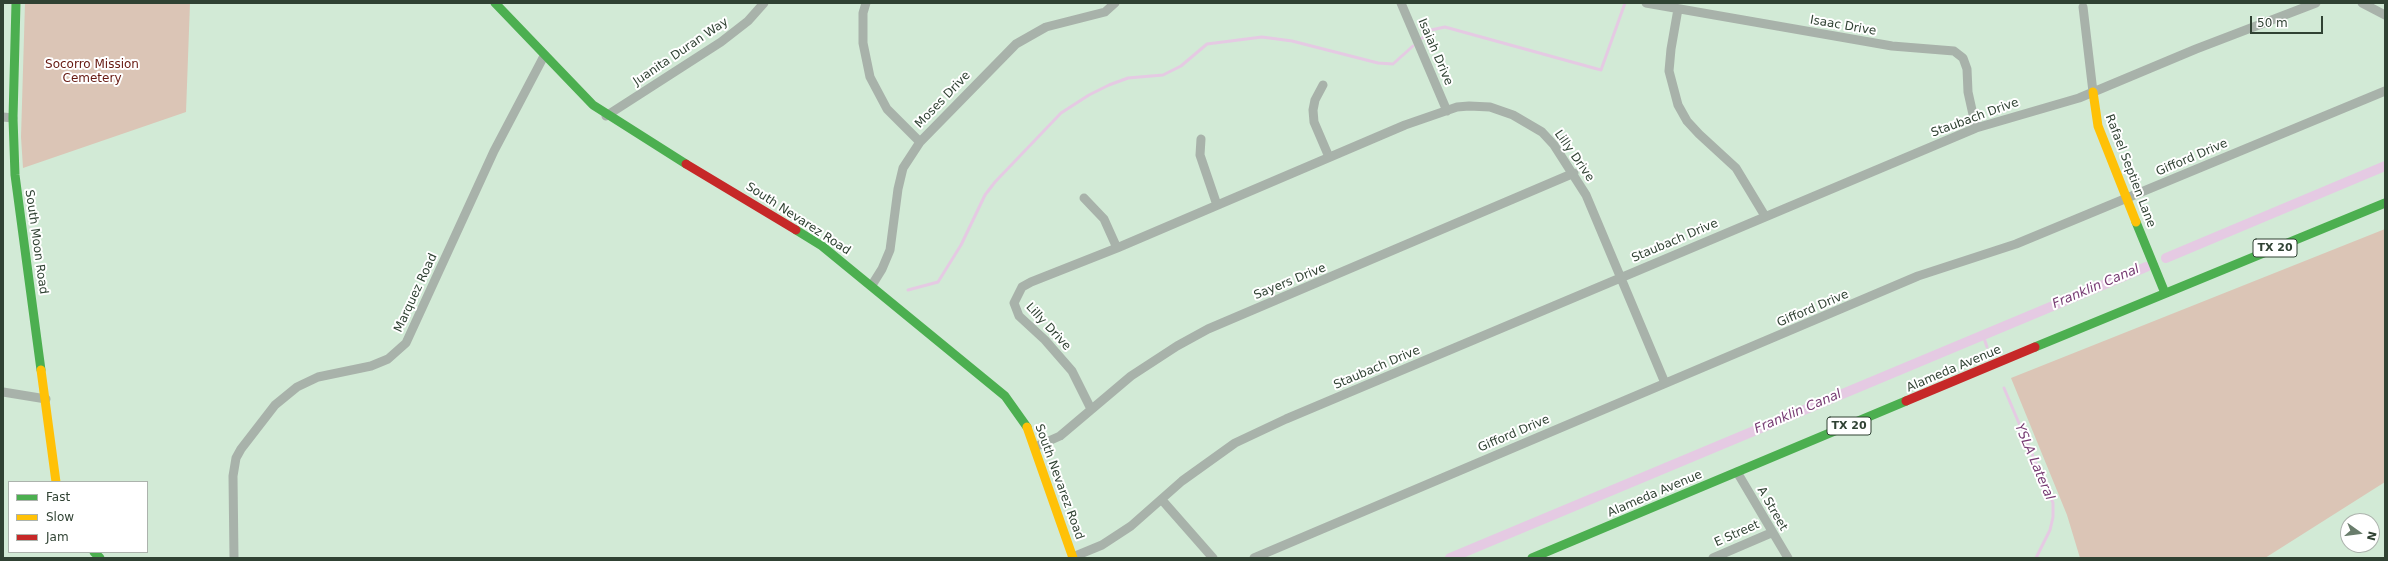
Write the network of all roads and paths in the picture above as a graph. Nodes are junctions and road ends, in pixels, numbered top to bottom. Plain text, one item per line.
1 (16, 3) edge
2 (495, 3) edge
3 (764, 3) edge
4 (866, 3) edge
5 (1115, 3) edge
6 (1401, 3) edge
7 (1646, 3) edge
8 (2316, 3) edge
9 (2362, 3) edge
10 (2083, 7) dead end
11 (1678, 9) junction
12 (2385, 15) edge
13 (544, 56) junction
14 (1323, 85) dead end
15 (2385, 91) edge
16 (2093, 92) junction
17 (1447, 111) junction
18 (606, 116) junction
19 (3, 117) edge
20 (13, 118) junction
21 (1976, 128) junction
22 (1201, 139) dead end
23 (920, 142) junction
24 (1329, 157) junction
25 (1574, 173) junction
26 (1084, 198) dead end
27 (2126, 198) junction
28 (2385, 203) edge
29 (1217, 205) junction
30 (1765, 216) junction
31 (1117, 248) junction
32 (1621, 278) junction
33 (872, 285) junction
34 (2165, 293) junction
35 (1665, 383) junction
36 (3, 392) edge
37 (46, 399) junction
38 (1091, 409) junction
39 (1035, 447) junction
40 (1737, 472) junction
41 (56, 481) edge
42 (1162, 500) junction
43 (1771, 533) junction
44 (1551, 554) edge
45 (234, 558) edge
46 (1073, 558) edge
47 (1214, 558) edge
48 (1254, 558) edge
49 (1532, 558) edge
50 (1713, 558) edge
51 (1788, 558) edge

1 - 20 street, South Moon Road
2 - 13 street, South Nevarez Road
3 - 18 street, Juanita Duran Way
4 - 23 street
5 - 23 street, Moses Drive
6 - 17 street, Isaiah Drive
7 - 11 street, Isaac Drive
8 - 16 street, Staubach Drive
9 - 12 street
10 - 16 street, Rafael Septien Lane
11 - 21 street, Isaac Drive
11 - 30 street
13 - 18 street, South Nevarez Road
13 - 45 street, Marquez Road
14 - 24 street
15 - 27 street, Gifford Drive
16 - 21 street, Staubach Drive
16 - 27 street, Rafael Septien Lane
17 - 24 street, Lilly Drive
17 - 25 street, Lilly Drive
18 - 33 street, South Nevarez Road
19 - 20 street
20 - 37 street, South Moon Road
21 - 30 street, Staubach Drive
22 - 29 street
23 - 33 street, Moses Drive
24 - 29 street, Lilly Drive
25 - 32 street, Lilly Drive
25 - 38 street, Sayers Drive
26 - 31 street
27 - 34 street, Rafael Septien Lane
27 - 35 street, Gifford Drive
28 - 34 street, Alameda Avenue / TX 20
29 - 31 street, Lilly Drive
30 - 32 street, Staubach Drive
31 - 38 street, Lilly Drive
32 - 35 street, Lilly Drive
32 - 42 street, Staubach Drive
33 - 39 street, South Nevarez Road
34 - 40 street, Alameda Avenue / TX 20
35 - 48 street, Gifford Drive
36 - 37 street
37 - 41 street, South Moon Road
38 - 39 street, Sayers Drive
39 - 46 street, South Nevarez Road
40 - 43 street, A Street
40 - 44 street, Alameda Avenue / TX 20
42 - 46 street, Staubach Drive
42 - 47 street
43 - 50 street, E Street
43 - 51 street, A Street
44 - 49 street, Alameda Avenue / TX 20

